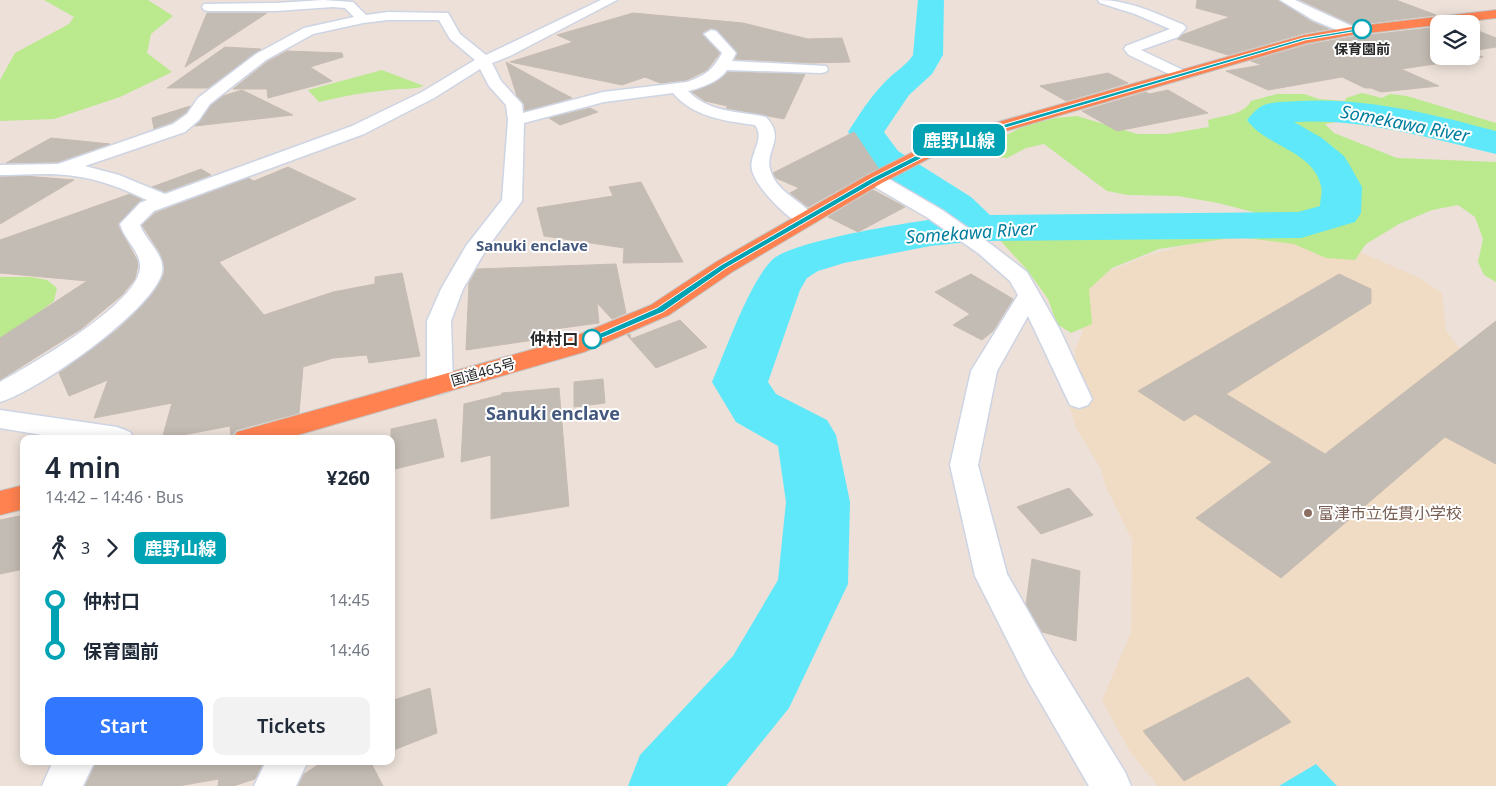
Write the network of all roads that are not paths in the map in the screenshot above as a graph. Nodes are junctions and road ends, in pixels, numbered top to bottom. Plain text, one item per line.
1 (611, 0) edge
2 (1104, 0) edge
3 (1286, 0) edge
4 (1471, 3) dead end
5 (272, 4) edge
6 (208, 7) dead end
7 (1496, 14) edge
8 (363, 19) junction
9 (1350, 30) junction
10 (711, 34) dead end
11 (484, 61) junction
12 (722, 65) junction
13 (821, 69) dead end
14 (1180, 74) junction
15 (676, 87) junction
16 (516, 120) junction
17 (60, 169) junction
18 (0, 170) edge
19 (881, 176) junction
20 (162, 200) junction
21 (806, 219) junction
22 (1029, 295) junction
23 (440, 385) junction
24 (0, 393) edge
25 (1079, 399) dead end
26 (0, 419) edge
27 (288, 433) edge
28 (106, 435) edge
29 (274, 435) edge
30 (20, 498) edge
31 (0, 503) edge
32 (73, 765) edge
33 (286, 765) edge
34 (62, 786) edge
35 (274, 786) edge
36 (1111, 786) edge

1 - 11 street
2 - 14 street
3 - 9 street
4 - 7 highway
5 - 6 street
5 - 8 street
7 - 9 highway, 国道465号
8 - 11 street
8 - 17 street
9 - 14 highway, 国道465号
10 - 12 street
11 - 16 street
11 - 20 street
12 - 13 street
12 - 15 street
14 - 19 highway, 国道465号
15 - 16 street
15 - 21 street
16 - 23 street
17 - 18 street
17 - 20 street
19 - 21 highway, 国道465号
19 - 22 street
20 - 24 street
21 - 23 highway, 国道465号
22 - 25 street
22 - 36 street
23 - 27 highway, 国道465号
26 - 28 street
27 - 29 highway, 国道465号
30 - 31 highway
32 - 34 street
33 - 35 street

